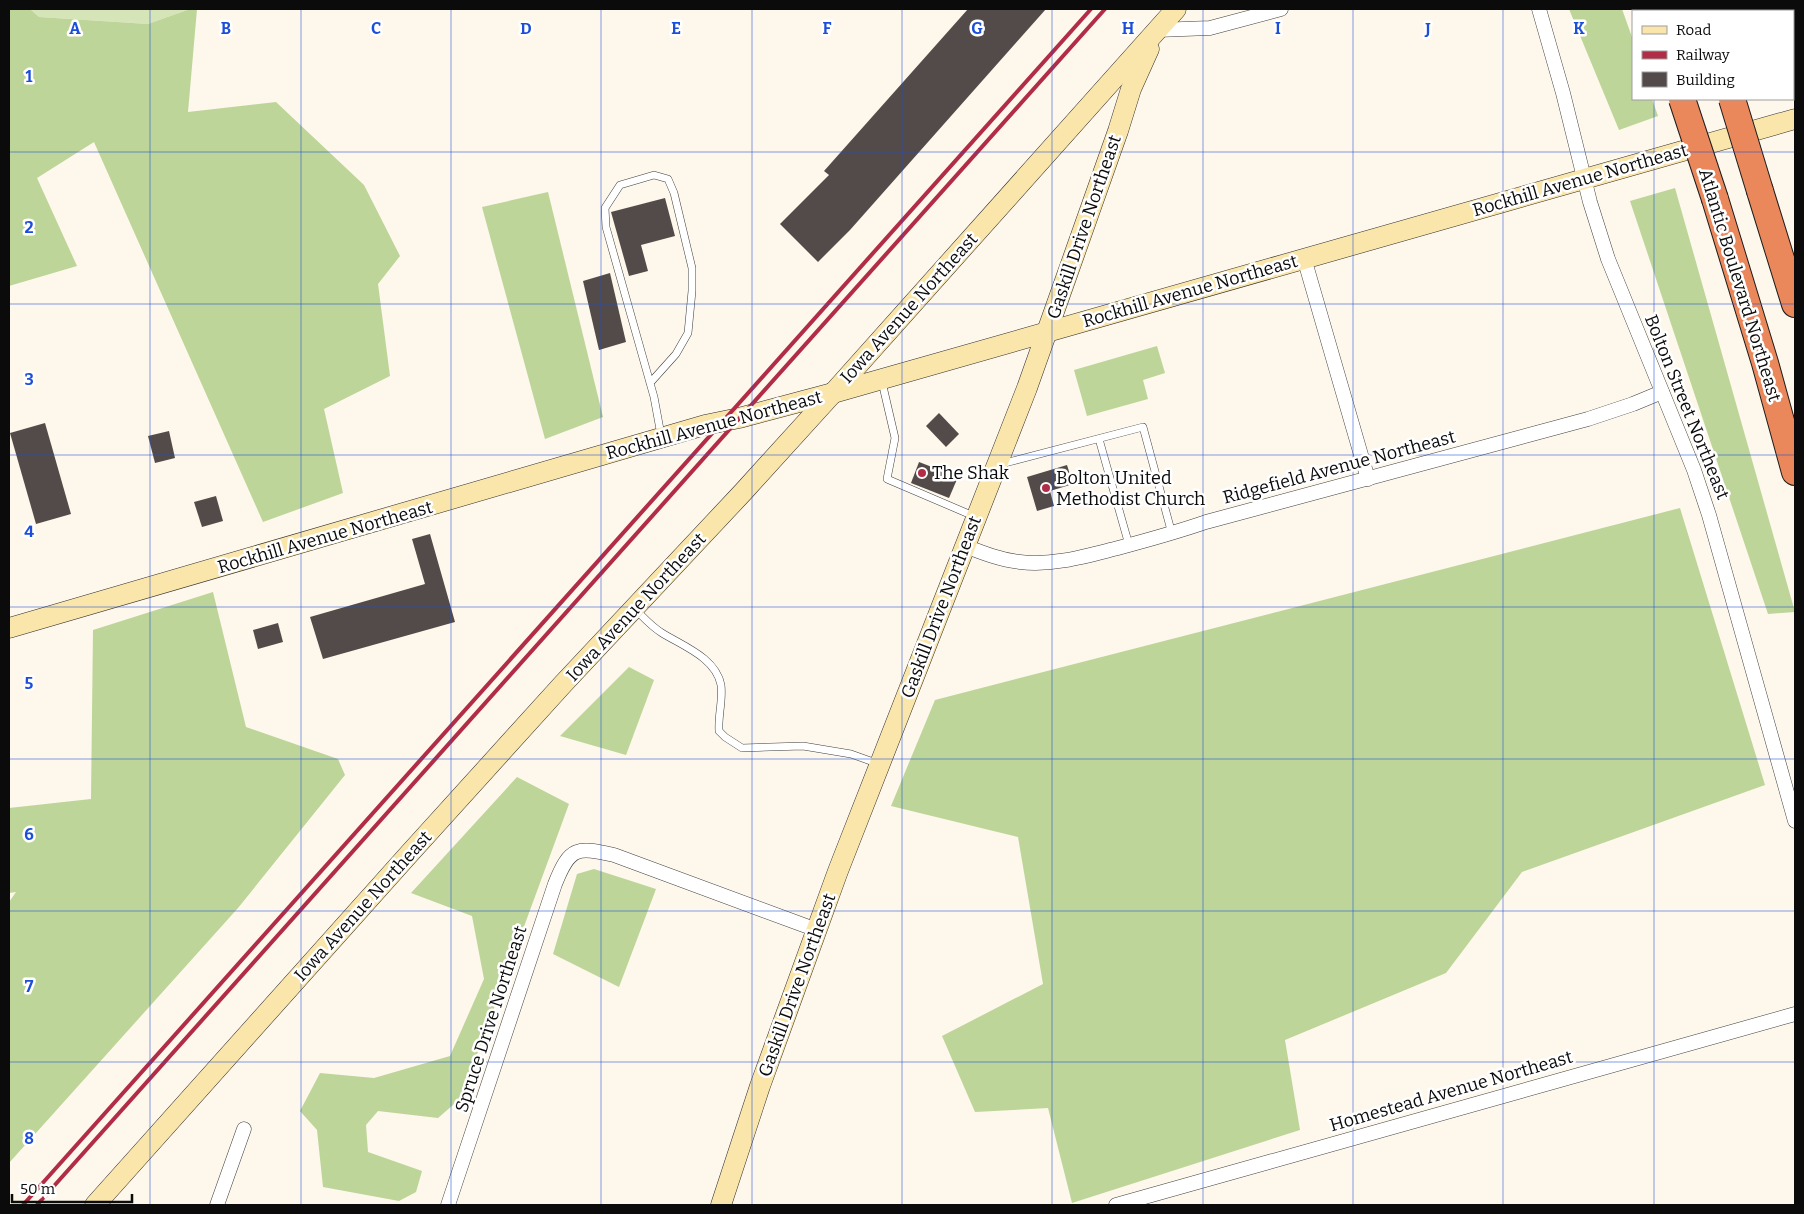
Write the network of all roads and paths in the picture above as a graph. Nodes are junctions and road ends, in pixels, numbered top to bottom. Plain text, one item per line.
1 (1163, 9) edge
2 (1176, 9) edge
3 (1281, 9) edge
4 (1539, 9) edge
5 (1158, 30) junction
6 (1682, 100) edge
7 (1732, 100) edge
8 (1795, 119) edge
9 (1584, 178) junction
10 (1304, 258) junction
11 (1795, 304) edge
12 (1047, 332) junction
13 (881, 379) junction
14 (650, 383) junction
15 (1662, 392) junction
16 (833, 393) junction
17 (661, 438) junction
18 (1099, 439) junction
19 (997, 465) junction
20 (1795, 472) edge
21 (1368, 479) junction
22 (976, 517) junction
23 (1172, 534) junction
24 (1129, 545) junction
25 (965, 546) junction
26 (634, 608) junction
27 (9, 628) edge
28 (880, 764) junction
29 (1795, 821) edge
30 (817, 930) junction
31 (1795, 1014) edge
32 (244, 1129) dead end
33 (95, 1205) edge
34 (217, 1205) edge
35 (448, 1205) edge
36 (721, 1205) edge
37 (1116, 1205) edge

1 - 5 street, Gaskill Drive Northeast
2 - 5 main road, Iowa Avenue Northeast
3 - 5 street
4 - 9 street, Bolton Street Northeast
5 - 12 main road, Gaskill Drive Northeast
5 - 16 main road, Iowa Avenue Northeast
6 - 20 highway, Atlantic Boulevard Northeast, bridge
7 - 11 highway, bridge
8 - 9 main road, Rockhill Avenue Northeast
9 - 10 main road, Rockhill Avenue Northeast
9 - 15 street, Bolton Street Northeast
10 - 12 main road, Rockhill Avenue Northeast
10 - 21 street
12 - 13 main road, Rockhill Avenue Northeast
12 - 19 main road, Gaskill Drive Northeast
13 - 16 main road, Rockhill Avenue Northeast
13 - 22 lane
14 - 14 lane
14 - 17 lane
15 - 21 street, Ridgefield Avenue Northeast
15 - 29 street, Bolton Street Northeast
16 - 17 main road, Rockhill Avenue Northeast
16 - 26 main road, Iowa Avenue Northeast
17 - 27 main road, Rockhill Avenue Northeast
18 - 19 lane
18 - 23 lane
18 - 24 lane
19 - 22 main road, Gaskill Drive Northeast
21 - 23 street, Ridgefield Avenue Northeast
22 - 25 main road, Gaskill Drive Northeast
23 - 24 street, Ridgefield Avenue Northeast
24 - 25 street, Ridgefield Avenue Northeast
25 - 28 main road, Gaskill Drive Northeast
26 - 28 lane
26 - 33 main road, Iowa Avenue Northeast
28 - 30 main road, Gaskill Drive Northeast
30 - 35 street, Spruce Drive Northeast
30 - 36 main road, Gaskill Drive Northeast
31 - 37 street, Homestead Avenue Northeast
32 - 34 street

